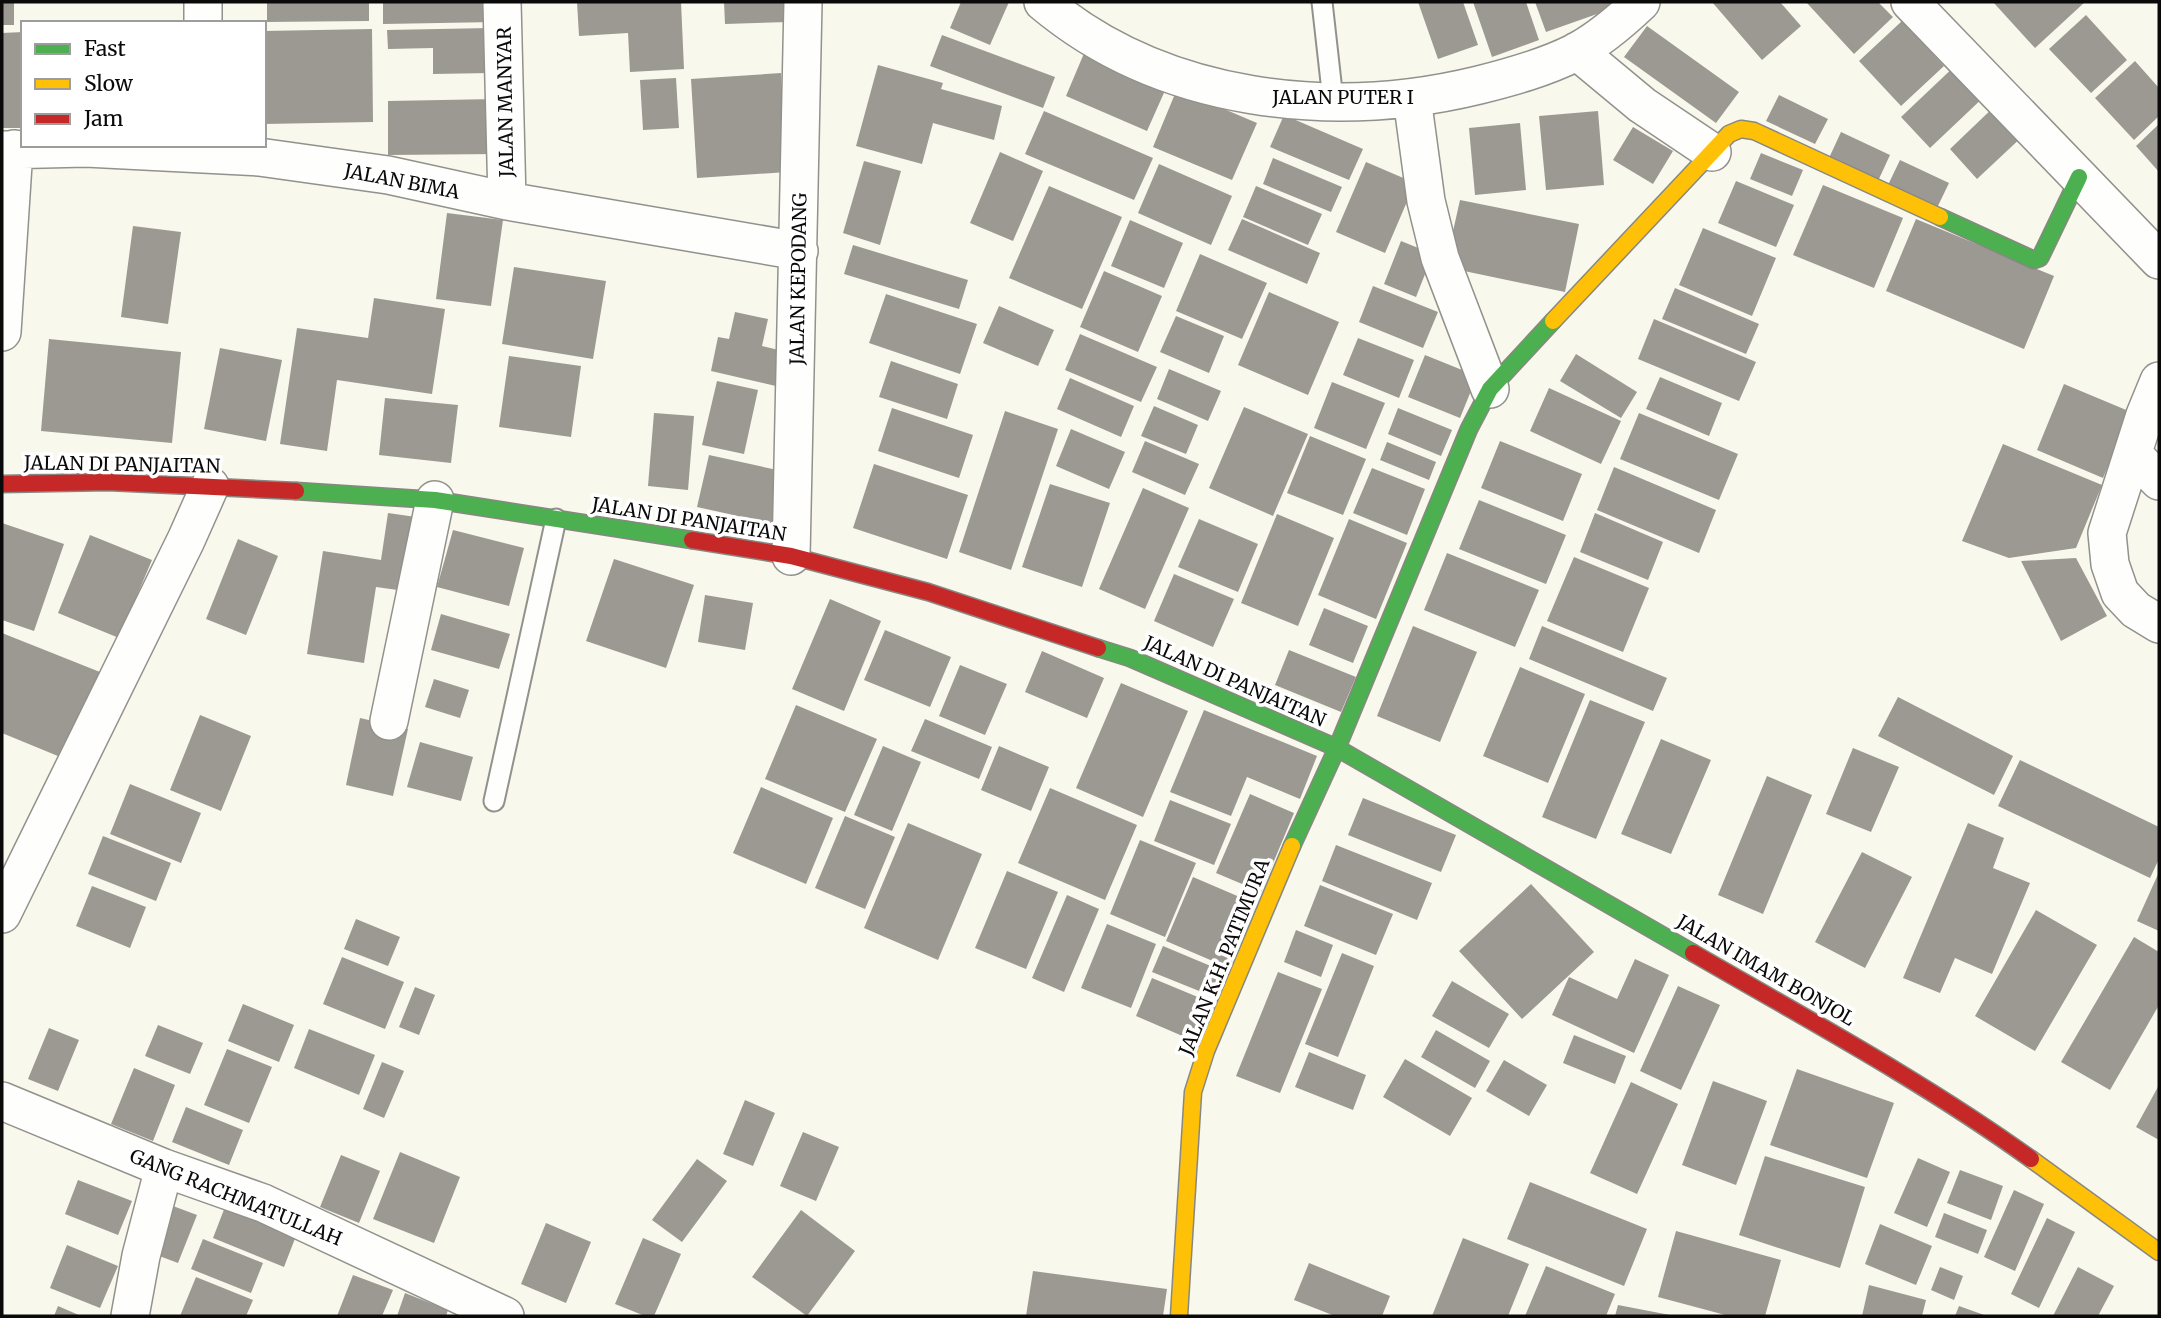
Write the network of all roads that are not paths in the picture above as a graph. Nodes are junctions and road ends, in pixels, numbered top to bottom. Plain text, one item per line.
1 (203, 2) edge
2 (502, 2) edge
3 (803, 2) edge
4 (1043, 2) edge
5 (1322, 2) edge
6 (1641, 2) edge
7 (1910, 2) edge
8 (203, 21) edge
9 (1577, 51) junction
10 (1412, 99) junction
11 (1333, 100) junction
12 (202, 149) edge
13 (8, 150) edge
14 (1712, 152) junction
15 (2079, 177) junction
16 (507, 201) junction
17 (799, 251) junction
18 (2159, 260) edge
19 (2, 332) edge
20 (2159, 381) edge
21 (1490, 389) junction
22 (2133, 454) junction
23 (2159, 481) edge
24 (2, 484) edge
25 (210, 486) junction
26 (435, 500) junction
27 (556, 519) junction
28 (791, 556) junction
29 (2159, 624) edge
30 (389, 721) dead end
31 (1337, 748) junction
32 (494, 801) dead end
33 (3, 911) edge
34 (2, 1101) edge
35 (164, 1168) junction
36 (2159, 1252) edge
37 (130, 1316) edge
38 (505, 1316) edge
39 (1179, 1316) edge

1 - 8 street
2 - 16 street, JALAN MANYAR
3 - 17 street, JALAN KEPODANG
4 - 11 street, JALAN PUTER I
5 - 11 lane
6 - 9 street, JALAN PUTER I
7 - 15 street
9 - 10 street, JALAN PUTER I
9 - 14 street
10 - 11 street, JALAN PUTER I
10 - 21 street
12 - 13 street, JALAN BIMA
12 - 16 street, JALAN BIMA
13 - 19 street
14 - 15 street, JALAN K.H. PATIMURA
14 - 21 street, JALAN K.H. PATIMURA
15 - 18 street
16 - 17 street, JALAN BIMA
17 - 28 street, JALAN KEPODANG
20 - 22 street
21 - 31 street, JALAN K.H. PATIMURA
22 - 23 street
22 - 29 street
24 - 25 street, JALAN DI PANJAITAN
25 - 26 street, JALAN DI PANJAITAN
25 - 33 street
26 - 27 street, JALAN DI PANJAITAN
26 - 30 street
27 - 28 street, JALAN DI PANJAITAN
27 - 32 lane
28 - 31 street, JALAN DI PANJAITAN
31 - 36 street, JALAN IMAM BONJOL
31 - 39 street, JALAN K.H. PATIMURA
34 - 35 street, GANG RACHMATULLAH
35 - 37 street
35 - 38 street, GANG RACHMATULLAH

